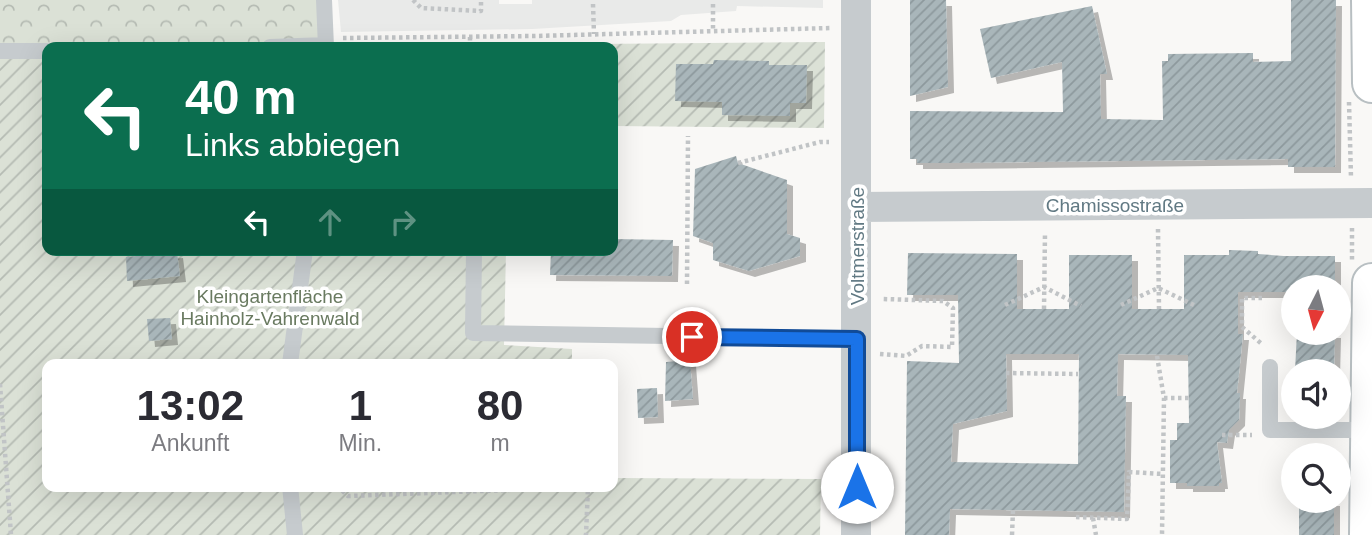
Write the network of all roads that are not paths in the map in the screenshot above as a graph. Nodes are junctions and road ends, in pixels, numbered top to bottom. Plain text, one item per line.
1 (324, 0) edge
2 (1371, 0) edge
3 (856, 14) edge
4 (326, 42) edge
5 (0, 51) edge
6 (42, 51) edge
7 (1372, 83) edge
8 (1372, 203) edge
9 (857, 207) junction
10 (304, 256) edge
11 (474, 256) edge
12 (1372, 283) edge
13 (1372, 309) edge
14 (857, 346) junction
15 (291, 359) edge
16 (1270, 367) dead end
17 (1371, 430) edge
18 (291, 492) edge
19 (295, 535) edge
20 (856, 535) edge
21 (1369, 535) edge

1 - 4 lane
2 - 7 main road
3 - 9 street, Voltmerstraße
5 - 6 lane
8 - 9 street, Chamissostraße
9 - 14 street, Voltmerstraße
10 - 15 lane
11 - 14 lane
12 - 13 main road
13 - 17 main road
14 - 20 street, Voltmerstraße
16 - 17 lane
17 - 21 main road
18 - 19 lane

